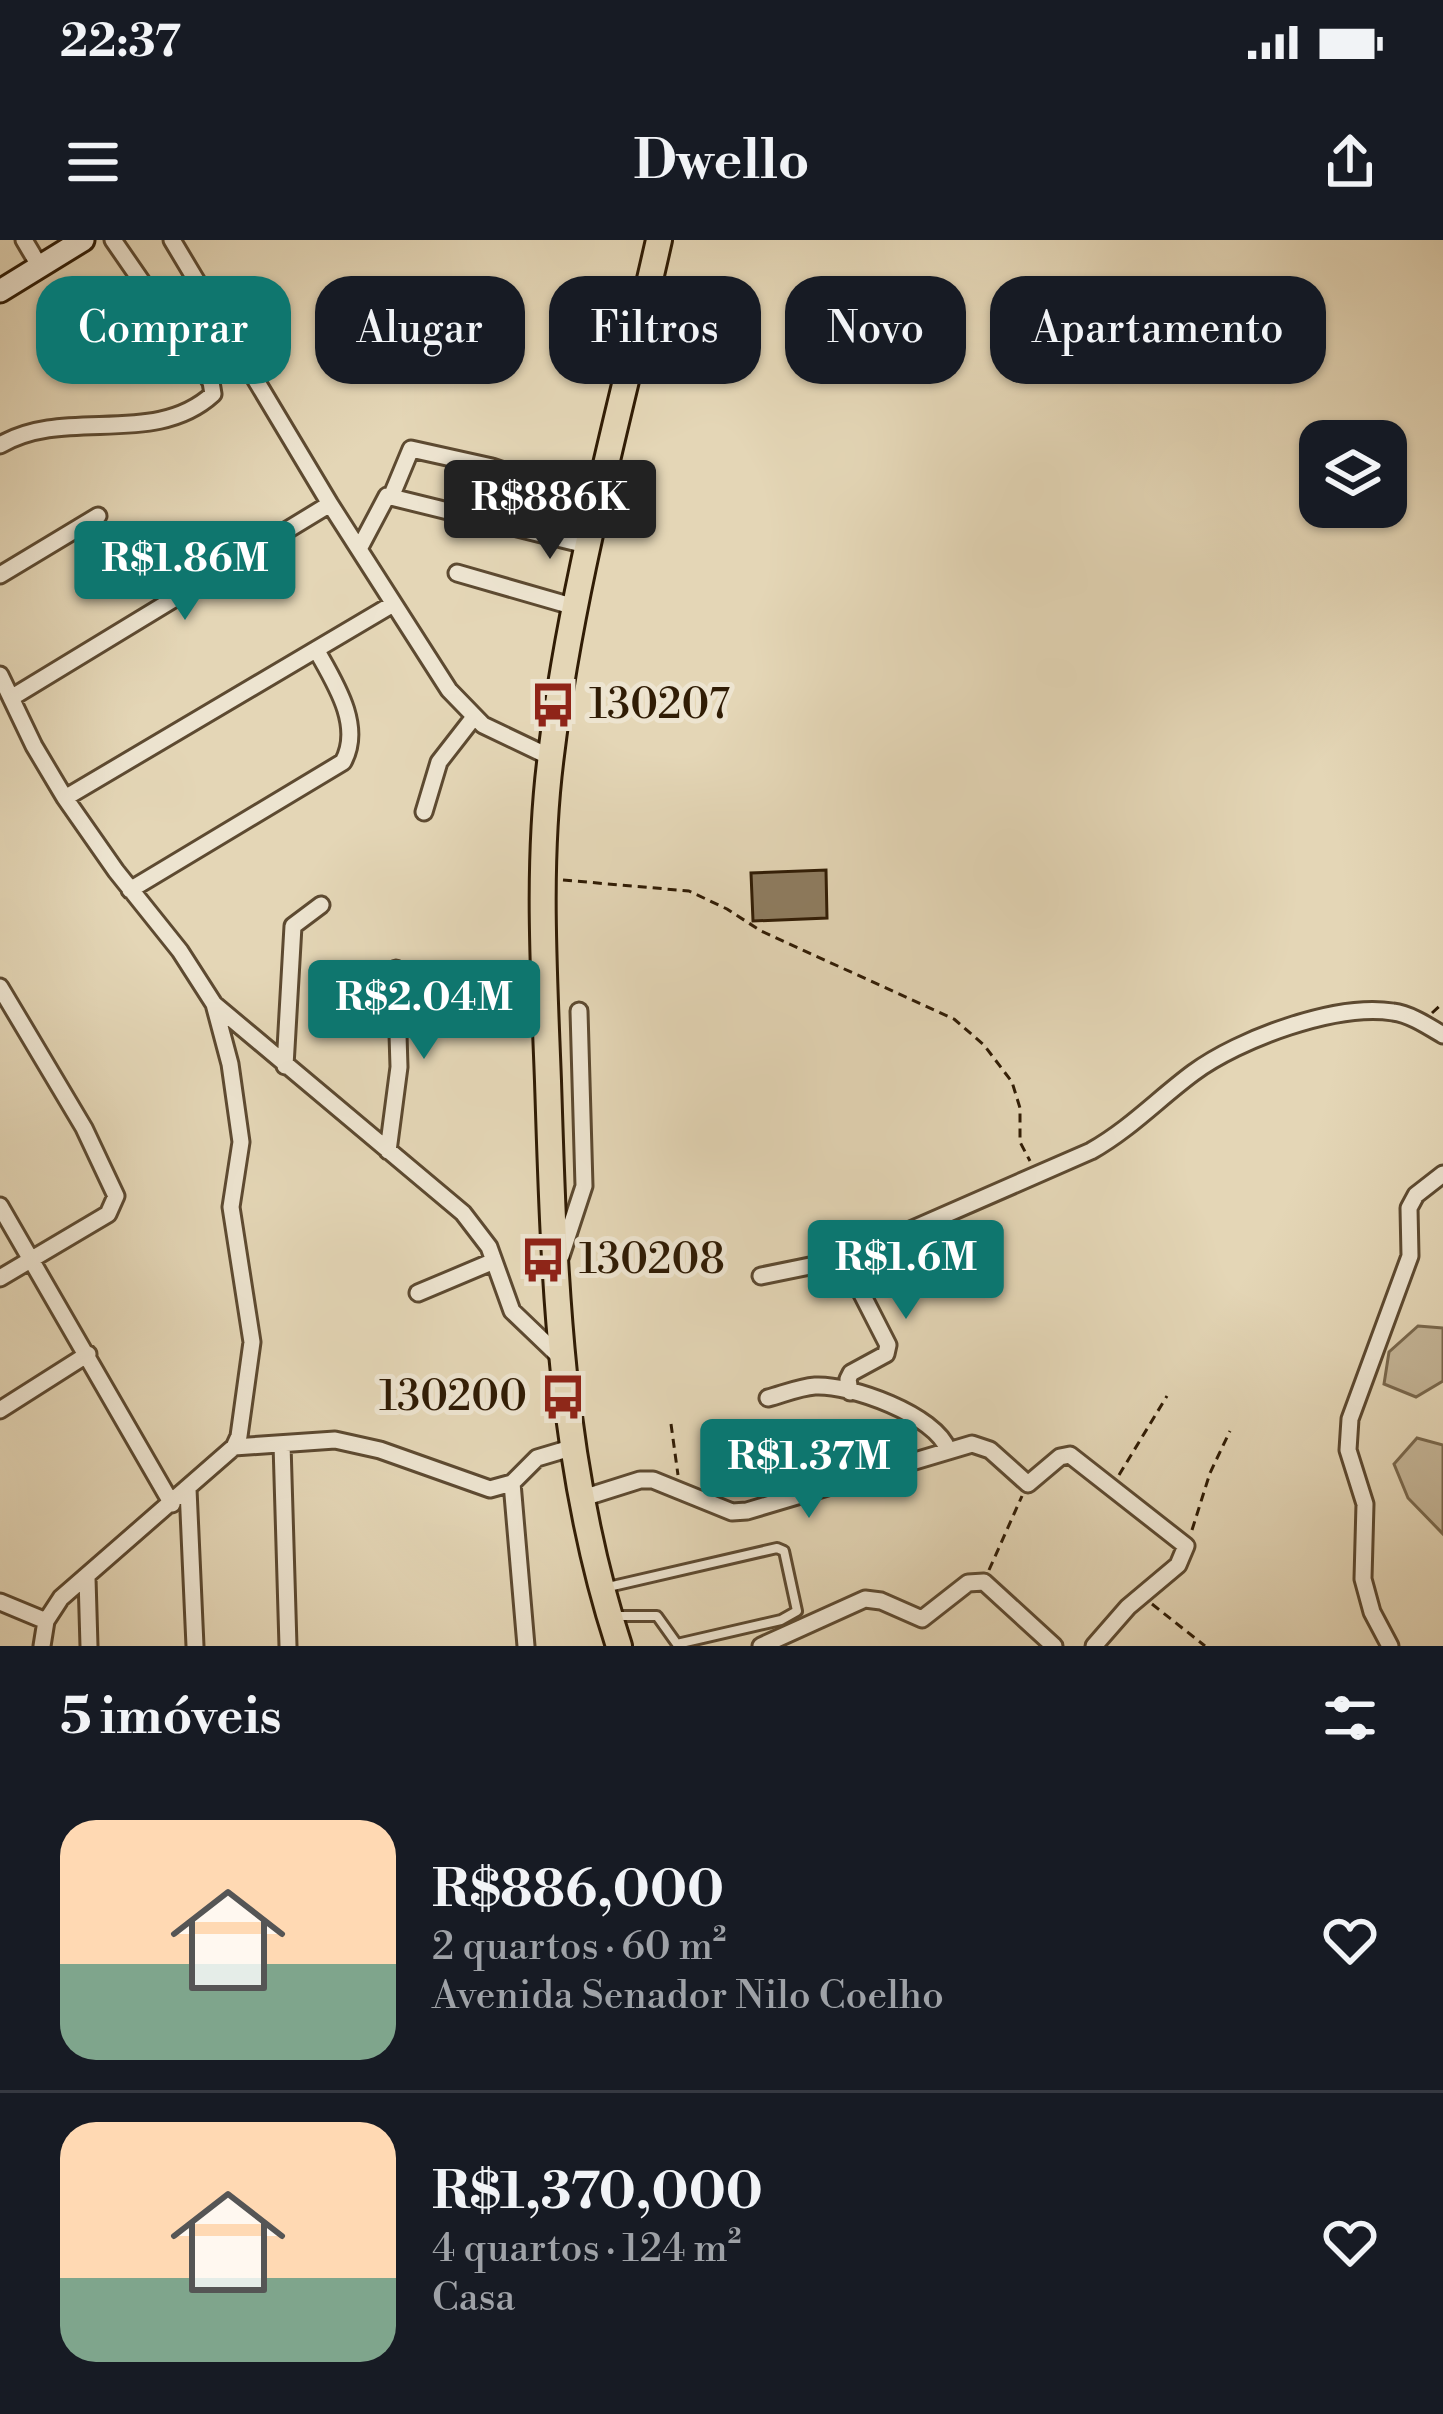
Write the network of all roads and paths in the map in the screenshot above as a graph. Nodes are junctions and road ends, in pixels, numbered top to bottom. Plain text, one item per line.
1 (24, 240) edge
2 (83, 240) edge
3 (113, 240) edge
4 (172, 240) edge
5 (659, 240) edge
6 (40, 267) junction
7 (0, 291) edge
8 (0, 445) edge
9 (391, 497) junction
10 (331, 504) junction
11 (98, 516) dead end
12 (522, 529) junction
13 (590, 546) junction
14 (359, 549) junction
15 (458, 573) dead end
16 (0, 575) edge
17 (393, 604) junction
18 (575, 607) junction
19 (317, 651) junction
20 (0, 675) edge
21 (11, 698) junction
22 (474, 717) junction
23 (550, 757) junction
24 (65, 798) junction
25 (424, 812) dead end
26 (543, 878) junction
27 (130, 890) junction
28 (321, 905) dead end
29 (396, 969) dead end
30 (0, 987) edge
31 (214, 1004) junction
32 (579, 1011) dead end
33 (1443, 1035) edge
34 (286, 1066) junction
35 (388, 1151) junction
36 (1037, 1174) junction
37 (1443, 1174) edge
38 (0, 1206) edge
39 (32, 1259) junction
40 (844, 1259) junction
41 (494, 1261) junction
42 (556, 1270) junction
43 (761, 1276) dead end
44 (0, 1279) edge
45 (418, 1293) dead end
46 (88, 1354) junction
47 (560, 1357) junction
48 (850, 1392) junction
49 (1167, 1396) dead end
50 (768, 1398) dead end
51 (0, 1410) edge
52 (671, 1424) dead end
53 (1231, 1431) dead end
54 (282, 1444) junction
55 (234, 1447) junction
56 (574, 1447) junction
57 (948, 1450) junction
58 (512, 1483) junction
59 (1028, 1484) junction
60 (1111, 1486) junction
61 (680, 1488) junction
62 (188, 1489) junction
63 (583, 1498) junction
64 (172, 1504) junction
65 (1186, 1546) junction
66 (87, 1578) junction
67 (984, 1582) junction
68 (603, 1588) junction
69 (1141, 1595) junction
70 (0, 1602) edge
71 (610, 1616) junction
72 (46, 1621) junction
73 (42, 1646) edge
74 (89, 1646) edge
75 (194, 1646) edge
76 (288, 1646) edge
77 (526, 1646) edge
78 (620, 1646) edge
79 (760, 1646) edge
80 (1054, 1646) edge
81 (1094, 1646) edge
82 (1205, 1646) edge
83 (1390, 1646) edge

1 - 6 street
2 - 6 street
3 - 8 street
4 - 10 street
5 - 13 main road
6 - 7 street
9 - 12 street
9 - 12 street
9 - 14 street
10 - 14 street
10 - 21 street
11 - 16 street
12 - 13 street
13 - 18 main road
14 - 17 street
15 - 18 street
17 - 19 street
17 - 22 street
18 - 23 main road
19 - 24 street
19 - 27 street
20 - 21 street
21 - 24 street
22 - 23 street
22 - 25 street
23 - 26 main road
24 - 27 street
26 - 36 path
26 - 42 main road
27 - 31 street
28 - 34 street
29 - 35 street
30 - 39 street
31 - 34 street
31 - 55 street
32 - 42 street
33 - 36 street
34 - 35 street
35 - 41 street
36 - 40 street
37 - 83 street
38 - 39 street
39 - 44 street
39 - 46 street
40 - 43 street
40 - 48 street
41 - 45 street
41 - 47 street
42 - 47 main road
46 - 51 street
46 - 64 street
47 - 56 main road
48 - 50 street
48 - 57 street
49 - 60 path
52 - 61 path
53 - 65 path
54 - 55 street
54 - 58 street
54 - 76 street
55 - 62 street
56 - 58 street
56 - 63 main road
57 - 59 street
57 - 61 street
58 - 77 street
59 - 60 street
59 - 67 path
60 - 65 street
61 - 63 street
62 - 64 street
62 - 75 street
63 - 68 main road
64 - 66 street
65 - 69 street
66 - 72 street
66 - 74 street
67 - 79 street
67 - 80 street
68 - 71 main road
68 - 71 lane
69 - 81 street
69 - 82 path
70 - 72 street
71 - 78 main road
72 - 73 street

